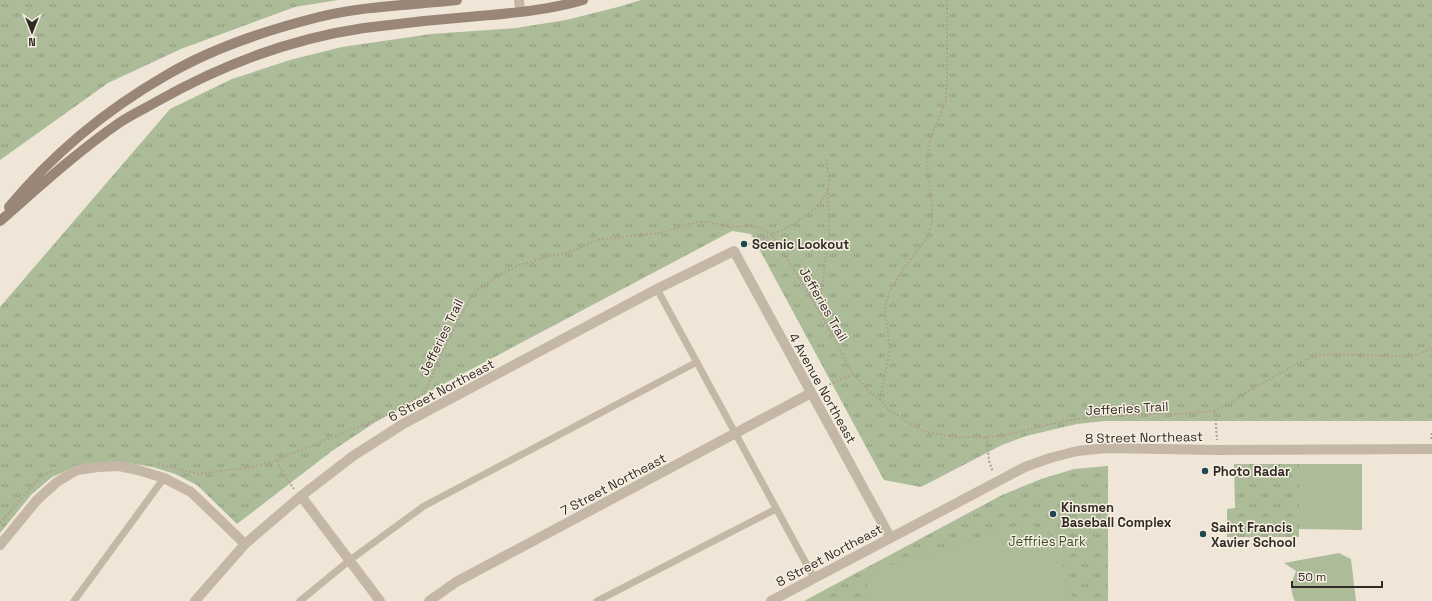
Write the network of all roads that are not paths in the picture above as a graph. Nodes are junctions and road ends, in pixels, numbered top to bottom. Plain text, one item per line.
1 (457, 0) edge
2 (519, 0) edge
3 (583, 0) edge
4 (520, 12) junction
5 (0, 219) edge
6 (734, 251) joint
7 (657, 289) junction
8 (697, 362) junction
9 (812, 393) junction
10 (735, 433) junction
11 (1432, 448) edge
12 (164, 478) junction
13 (301, 496) junction
14 (776, 508) junction
15 (890, 537) junction
16 (245, 544) junction
17 (0, 545) edge
18 (350, 560) junction
19 (814, 578) junction
20 (74, 601) edge
21 (195, 601) edge
22 (300, 601) edge
23 (380, 601) edge
24 (429, 601) edge
25 (597, 601) edge
26 (771, 601) edge

1 - 5 main road
2 - 4 street
3 - 4 main road
4 - 5 main road
6 - 7 street, 6 Street Northeast
6 - 9 street, 4 Avenue Northeast
7 - 8 lane
7 - 13 street, 6 Street Northeast
8 - 10 lane
8 - 18 lane
9 - 10 street, 7 Street Northeast
9 - 15 street, 4 Avenue Northeast
10 - 14 lane
10 - 24 street, 7 Street Northeast
11 - 15 street, 8 Street Northeast
12 - 16 street
12 - 17 street
12 - 20 lane
13 - 16 street, 6 Street Northeast
13 - 18 street
14 - 19 lane
14 - 25 lane
15 - 19 street, 8 Street Northeast
16 - 21 street, 6 Street Northeast
18 - 22 lane
18 - 23 street
19 - 26 street, 8 Street Northeast

